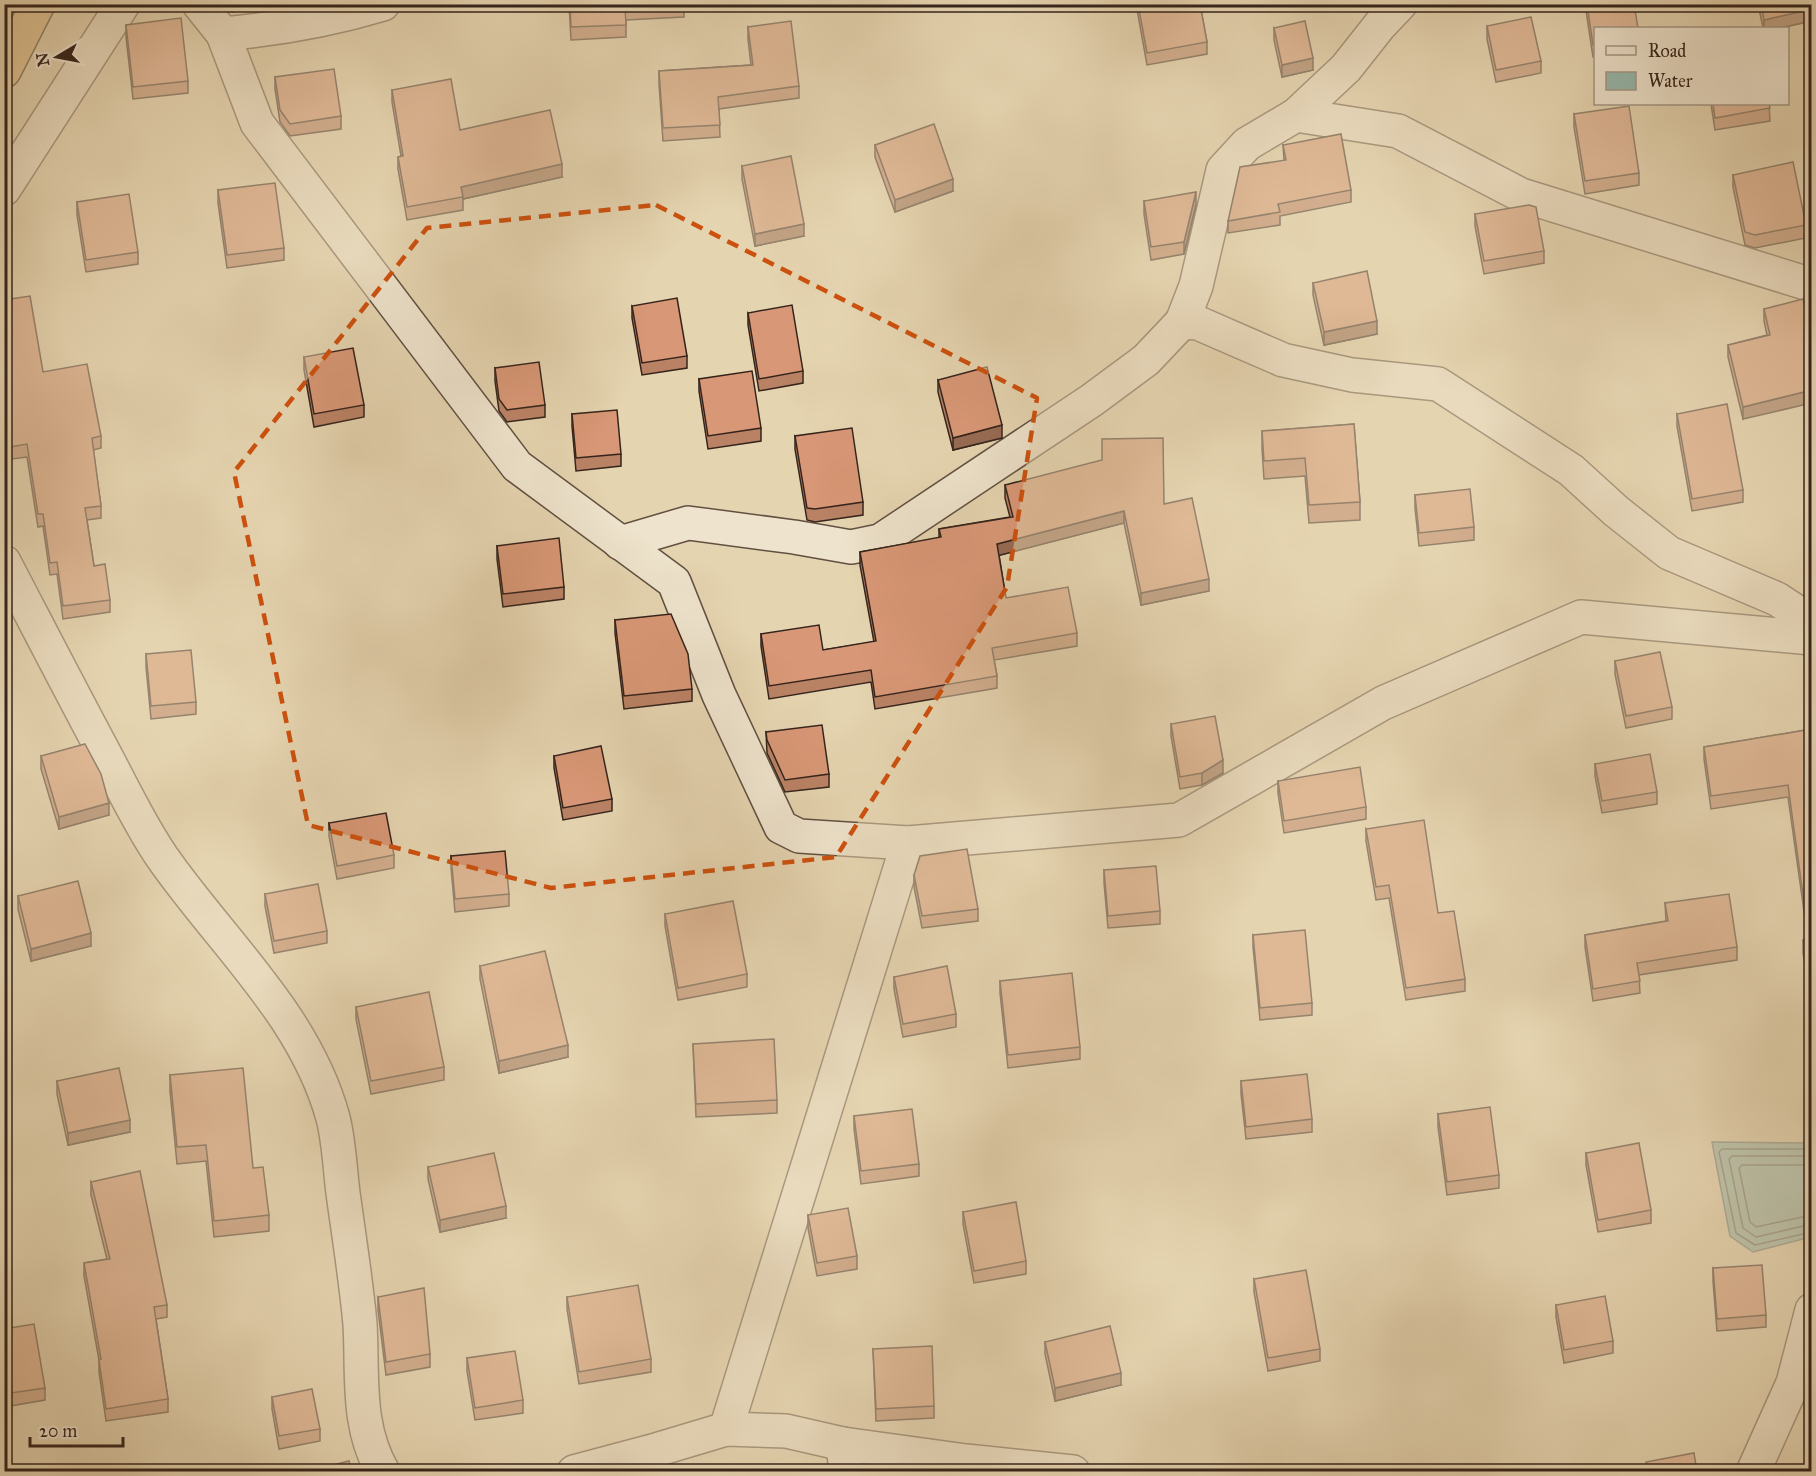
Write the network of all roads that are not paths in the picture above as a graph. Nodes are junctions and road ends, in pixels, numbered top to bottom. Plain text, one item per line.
1 (38, 4) edge
2 (123, 4) edge
3 (199, 4) edge
4 (383, 4) edge
5 (1400, 4) edge
6 (223, 34) junction
7 (4, 71) edge
8 (1296, 115) junction
9 (4, 189) edge
10 (1812, 285) edge
11 (1182, 322) junction
12 (620, 543) junction
13 (4, 562) edge
14 (1812, 622) edge
15 (1812, 638) edge
16 (908, 843) junction
17 (1812, 1310) edge
18 (726, 1429) junction
19 (844, 1458) edge
20 (589, 1470) edge
21 (383, 1472) edge
22 (1073, 1472) edge
23 (1753, 1472) edge

1 - 7 highway
2 - 9 street
3 - 6 street
4 - 6 street
5 - 8 street
6 - 12 street
8 - 10 street
8 - 11 street
11 - 12 street
11 - 14 street
12 - 16 street
13 - 21 street
15 - 16 street
16 - 18 street
17 - 23 street
18 - 19 street
18 - 20 street
19 - 22 street

